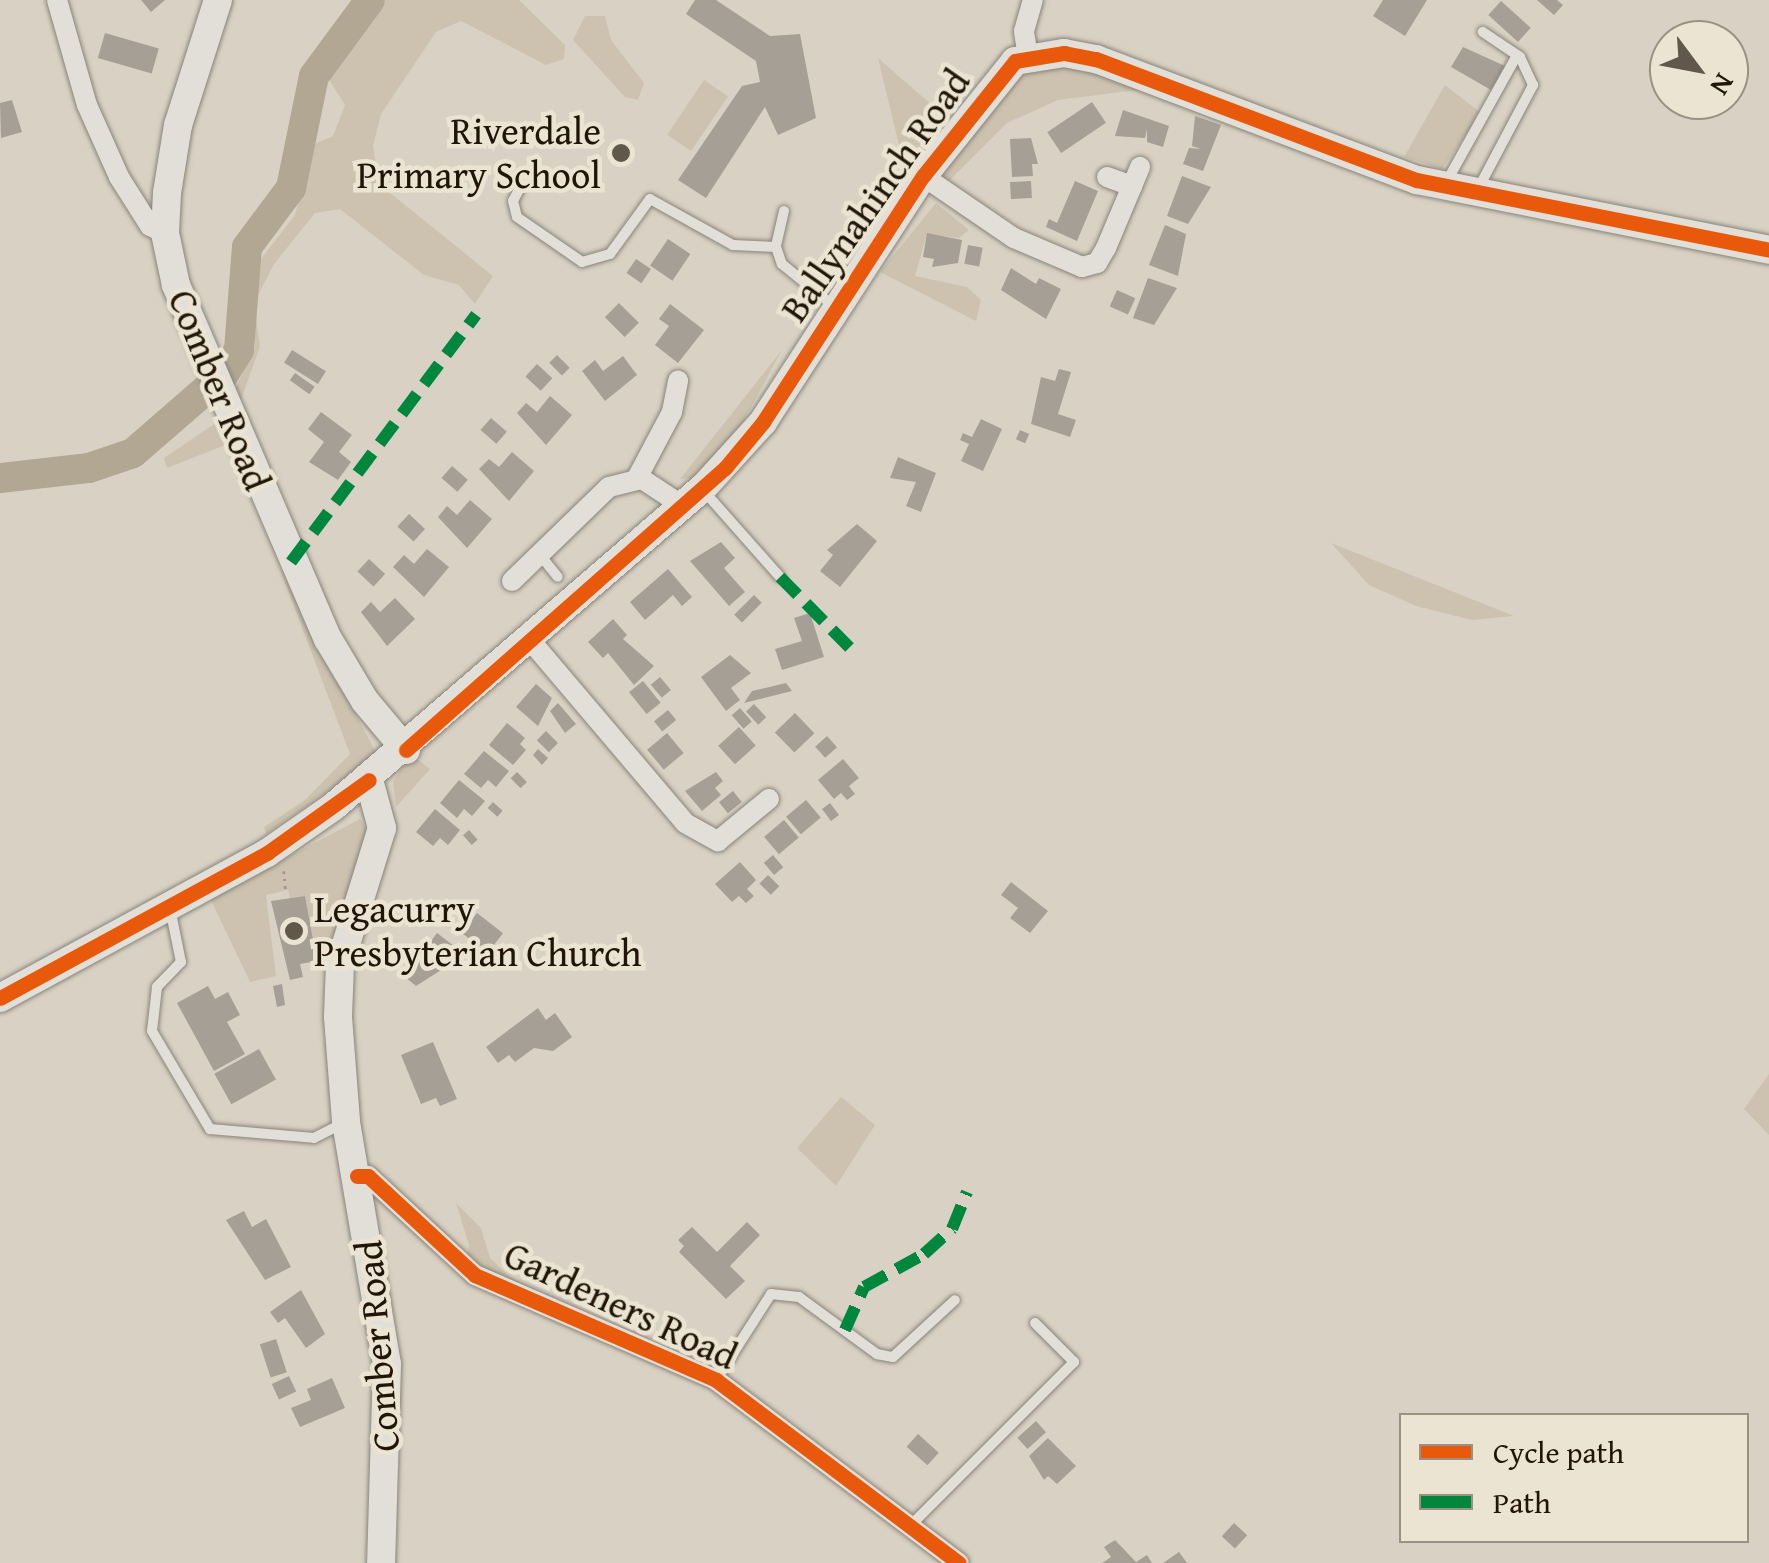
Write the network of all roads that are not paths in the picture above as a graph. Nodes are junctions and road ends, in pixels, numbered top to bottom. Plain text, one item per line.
1 (56, 0) edge
2 (218, 0) edge
3 (1033, 0) edge
4 (1483, 32) dead end
5 (1517, 54) junction
6 (1028, 56) junction
7 (923, 176) junction
8 (1107, 177) dead end
9 (522, 182) dead end
10 (1444, 186) junction
11 (1476, 194) junction
12 (784, 211) dead end
13 (165, 233) junction
14 (776, 246) junction
15 (1769, 250) edge
16 (836, 308) junction
17 (678, 381) dead end
18 (636, 480) junction
19 (693, 498) junction
20 (540, 555) junction
21 (558, 577) dead end
22 (780, 577) dead end
23 (512, 581) dead end
24 (530, 640) junction
25 (406, 750) junction
26 (369, 780) junction
27 (770, 799) dead end
28 (170, 907) junction
29 (0, 998) edge
30 (346, 1122) junction
31 (357, 1176) junction
32 (955, 1300) dead end
33 (1035, 1322) dead end
34 (716, 1380) junction
35 (910, 1526) junction
36 (381, 1563) edge
37 (959, 1563) edge

1 - 13 street
2 - 13 street, Comber Road
3 - 6 street
4 - 5 lane
5 - 10 lane
5 - 11 lane
6 - 7 street, Ballynahinch Road
6 - 10 street
7 - 8 street
7 - 16 street, Ballynahinch Road
9 - 14 lane
10 - 11 street
11 - 15 street
12 - 14 lane
13 - 25 street, Comber Road
14 - 16 lane
16 - 19 street, Ballynahinch Road
17 - 18 street
18 - 19 street
18 - 20 street
19 - 22 lane
19 - 24 street, Ballynahinch Road
20 - 21 lane
20 - 23 street
24 - 25 street, Ballynahinch Road
24 - 27 street
25 - 26 street, Ballynahinch Road
26 - 28 street, Ballynahinch Road
26 - 30 street, Comber Road
28 - 29 street, Ballynahinch Road
28 - 30 lane
30 - 31 street, Comber Road
31 - 34 street, Gardeners Road
31 - 36 street, Comber Road
32 - 34 lane
33 - 35 lane
34 - 35 street, Gardeners Road
35 - 37 street, Gardeners Road

